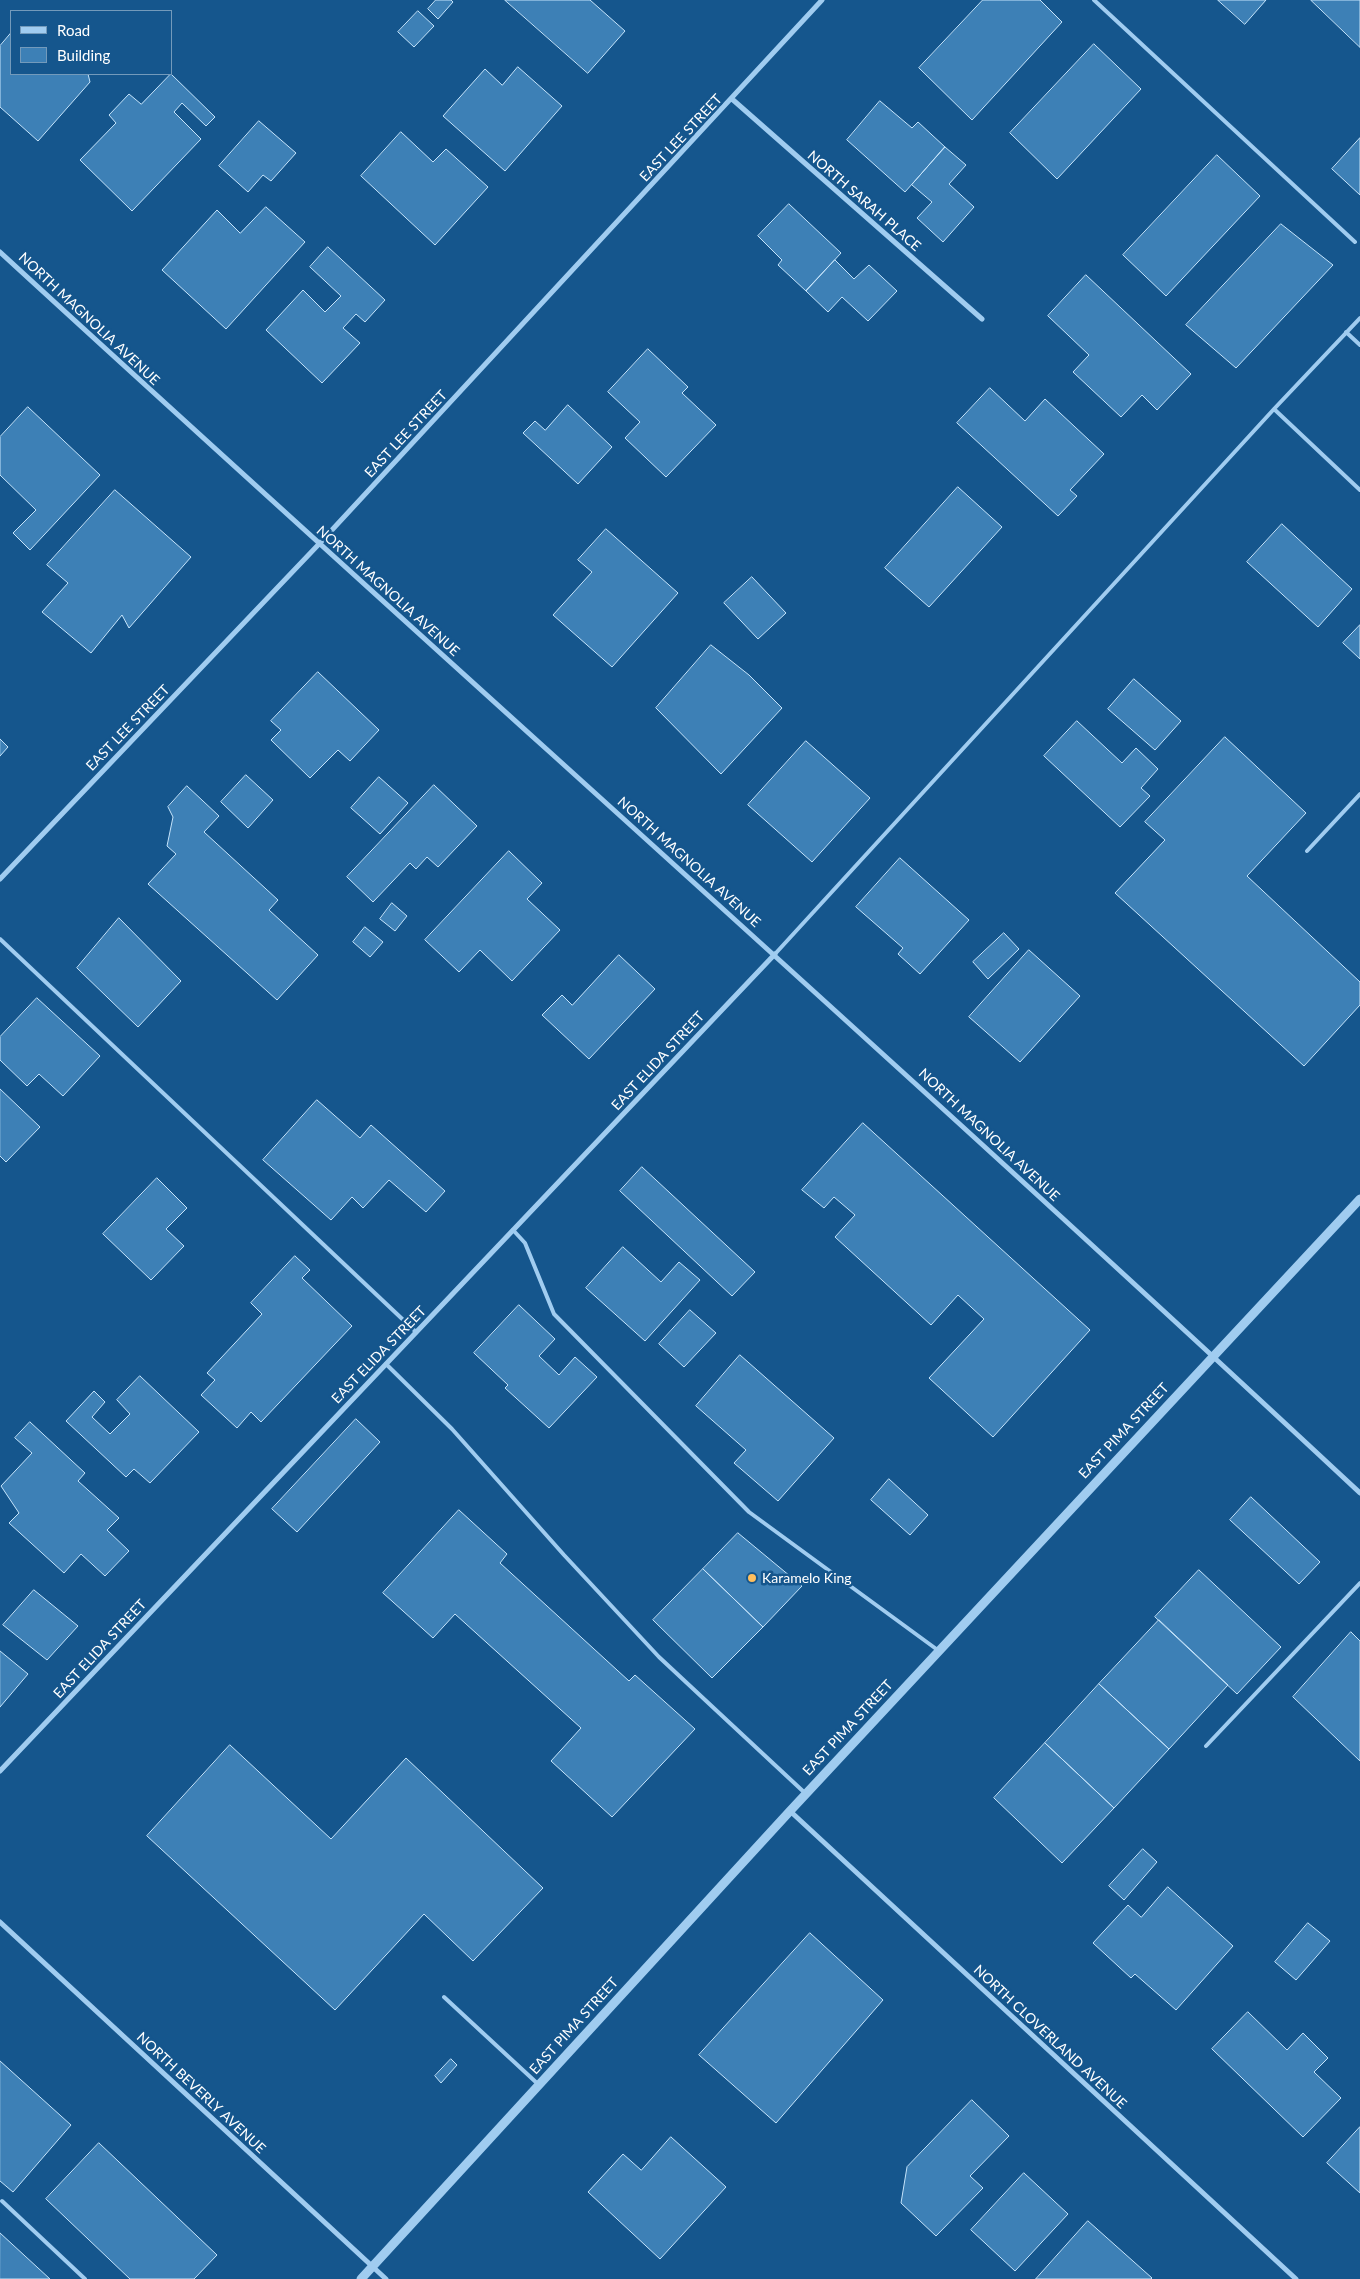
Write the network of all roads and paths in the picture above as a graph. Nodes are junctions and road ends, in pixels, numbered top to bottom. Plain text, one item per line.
1 (822, 0) edge
2 (1094, 0) edge
3 (732, 99) junction
4 (1356, 242) dead end
5 (0, 252) edge
6 (1360, 318) edge
7 (982, 319) dead end
8 (1346, 332) junction
9 (1360, 346) edge
10 (1274, 408) junction
11 (1360, 490) edge
12 (319, 544) junction
13 (1360, 794) edge
14 (1307, 851) dead end
15 (0, 878) edge
16 (0, 939) edge
17 (774, 954) junction
18 (1360, 1199) edge
19 (513, 1230) junction
20 (416, 1332) junction
21 (1214, 1356) junction
22 (386, 1364) junction
23 (1360, 1493) edge
24 (1360, 1583) edge
25 (939, 1651) junction
26 (1206, 1746) dead end
27 (0, 1771) edge
28 (806, 1794) junction
29 (790, 1811) junction
30 (0, 1922) edge
31 (444, 1997) dead end
32 (539, 2085) junction
33 (2, 2201) dead end
34 (373, 2266) junction
35 (84, 2279) edge
36 (361, 2279) edge
37 (386, 2279) edge
38 (1296, 2279) edge

1 - 3 street, EAST LEE STREET
2 - 4 lane
3 - 7 street, NORTH SARAH PLACE
3 - 12 street, EAST LEE STREET
5 - 12 street, NORTH MAGNOLIA AVENUE
6 - 8 lane
8 - 9 lane
8 - 10 lane
10 - 11 lane
10 - 17 lane
12 - 15 street, EAST LEE STREET
12 - 17 street, NORTH MAGNOLIA AVENUE
13 - 14 lane
16 - 20 lane
17 - 19 street, EAST ELIDA STREET
17 - 21 street, NORTH MAGNOLIA AVENUE
18 - 21 street, EAST PIMA STREET
19 - 20 street, EAST ELIDA STREET
19 - 25 lane
20 - 22 street, EAST ELIDA STREET
21 - 23 street, NORTH MAGNOLIA AVENUE
21 - 25 street, EAST PIMA STREET
22 - 27 street, EAST ELIDA STREET
22 - 28 lane
24 - 26 lane
25 - 28 street, EAST PIMA STREET
28 - 29 street, EAST PIMA STREET
29 - 32 street, EAST PIMA STREET
29 - 38 street, NORTH CLOVERLAND AVENUE
30 - 34 street, NORTH BEVERLY AVENUE
31 - 32 lane
32 - 34 street, EAST PIMA STREET
33 - 35 lane
34 - 36 street, EAST PIMA STREET
34 - 37 street, NORTH BEVERLY AVENUE

